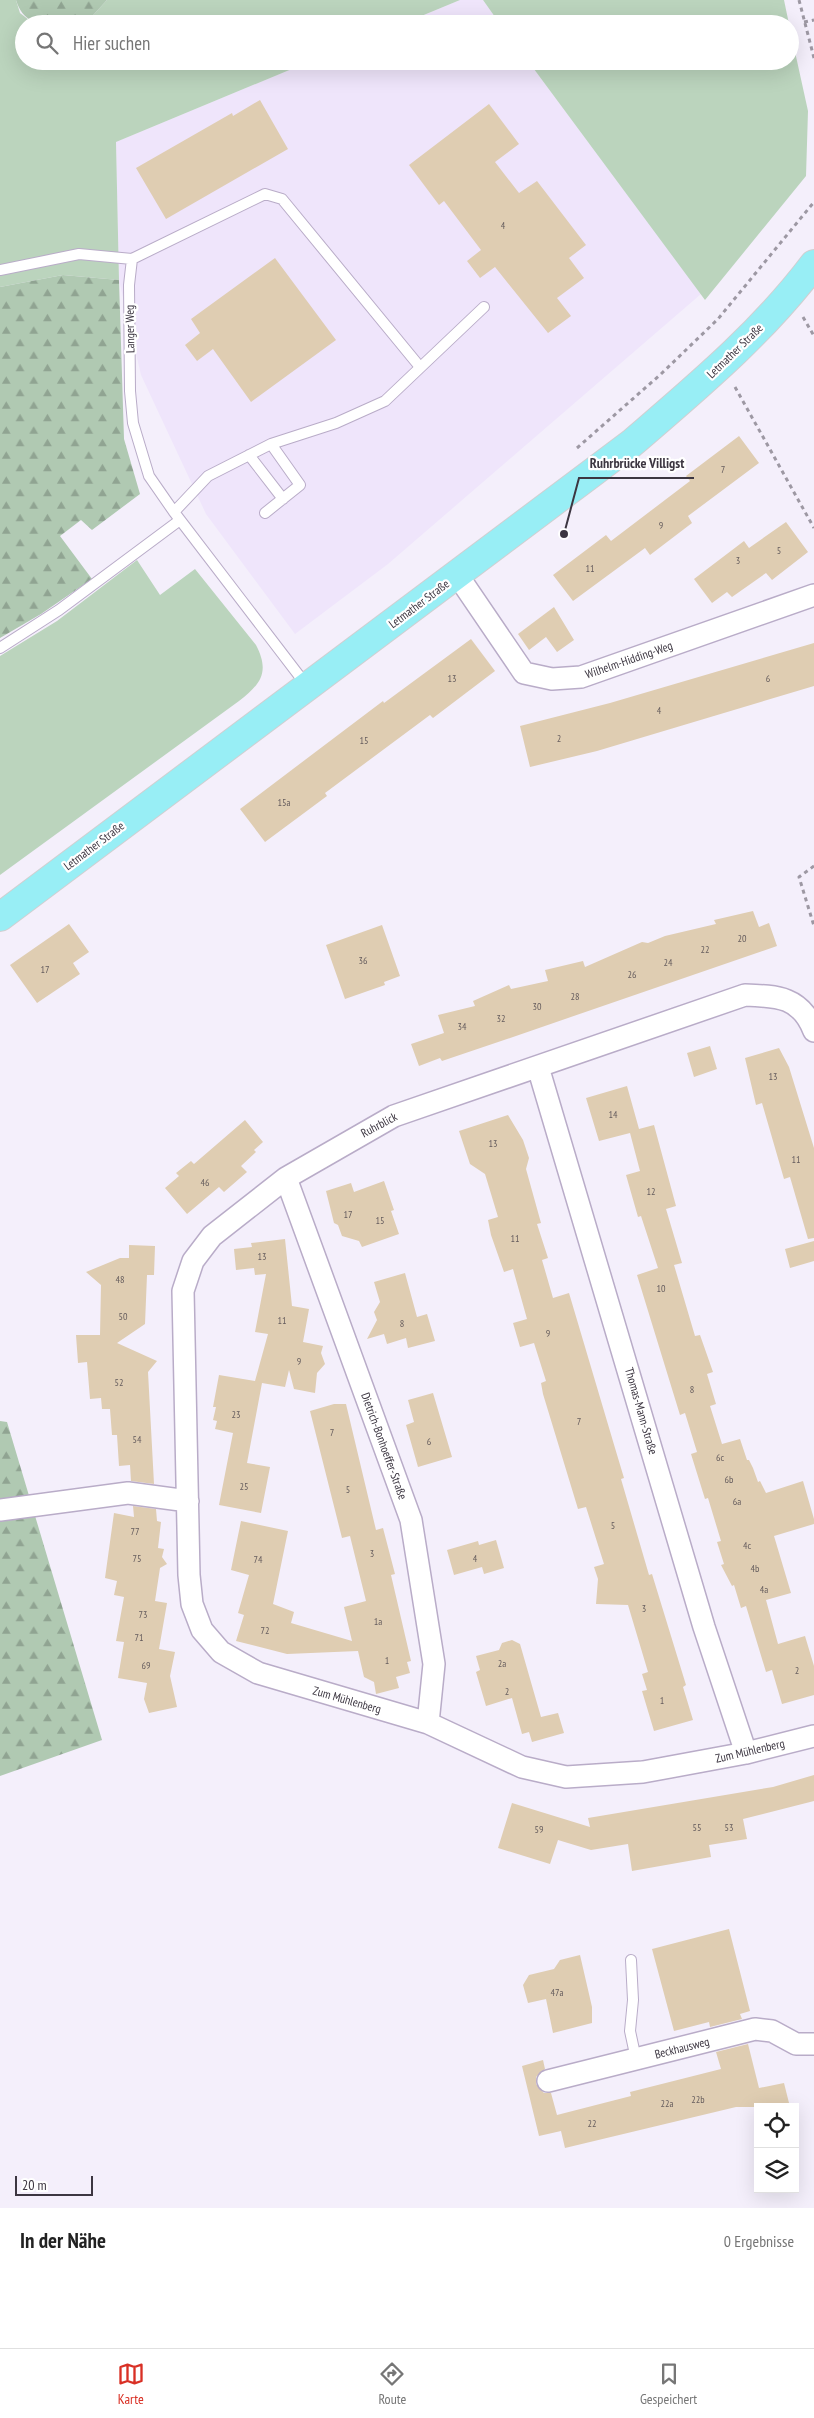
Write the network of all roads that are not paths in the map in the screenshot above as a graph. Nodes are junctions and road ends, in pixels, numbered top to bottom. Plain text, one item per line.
1 (132, 259) junction
2 (814, 264) edge
3 (0, 270) edge
4 (484, 307) dead end
5 (420, 368) junction
6 (271, 444) junction
7 (249, 455) junction
8 (283, 499) junction
9 (265, 513) dead end
10 (177, 516) junction
11 (458, 576) junction
12 (814, 595) edge
13 (0, 648) edge
14 (308, 687) junction
15 (0, 917) edge
16 (814, 1031) edge
17 (538, 1067) junction
18 (286, 1178) junction
19 (188, 1501) junction
20 (0, 1510) edge
21 (428, 1724) junction
22 (814, 1736) edge
23 (746, 1753) junction
24 (632, 1960) dead end
25 (814, 2044) edge
26 (636, 2059) junction
27 (548, 2081) dead end

1 - 3 lane
1 - 5 lane
1 - 10 lane, Langer Weg
2 - 11 main road, Letmather Straße
4 - 5 lane
5 - 6 lane
6 - 7 lane
6 - 8 lane
7 - 8 lane
7 - 10 lane
8 - 9 lane
10 - 13 lane
10 - 14 lane, Langer Weg
11 - 12 street, Wilhelm-Hidding-Weg
11 - 14 main road, Letmather Straße
14 - 15 main road, Letmather Straße
16 - 17 street, Ruhrblick
17 - 18 street, Ruhrblick
17 - 23 street, Thomas-Mann-Straße
18 - 19 street, Ruhrblick
18 - 21 street, Dietrich-Bonhoeffer-Straße
19 - 20 street
19 - 21 street, Zum Mühlenberg
21 - 23 street, Zum Mühlenberg
22 - 23 street, Zum Mühlenberg
24 - 26 lane
25 - 26 street, Beckhausweg
26 - 27 street, Beckhausweg

